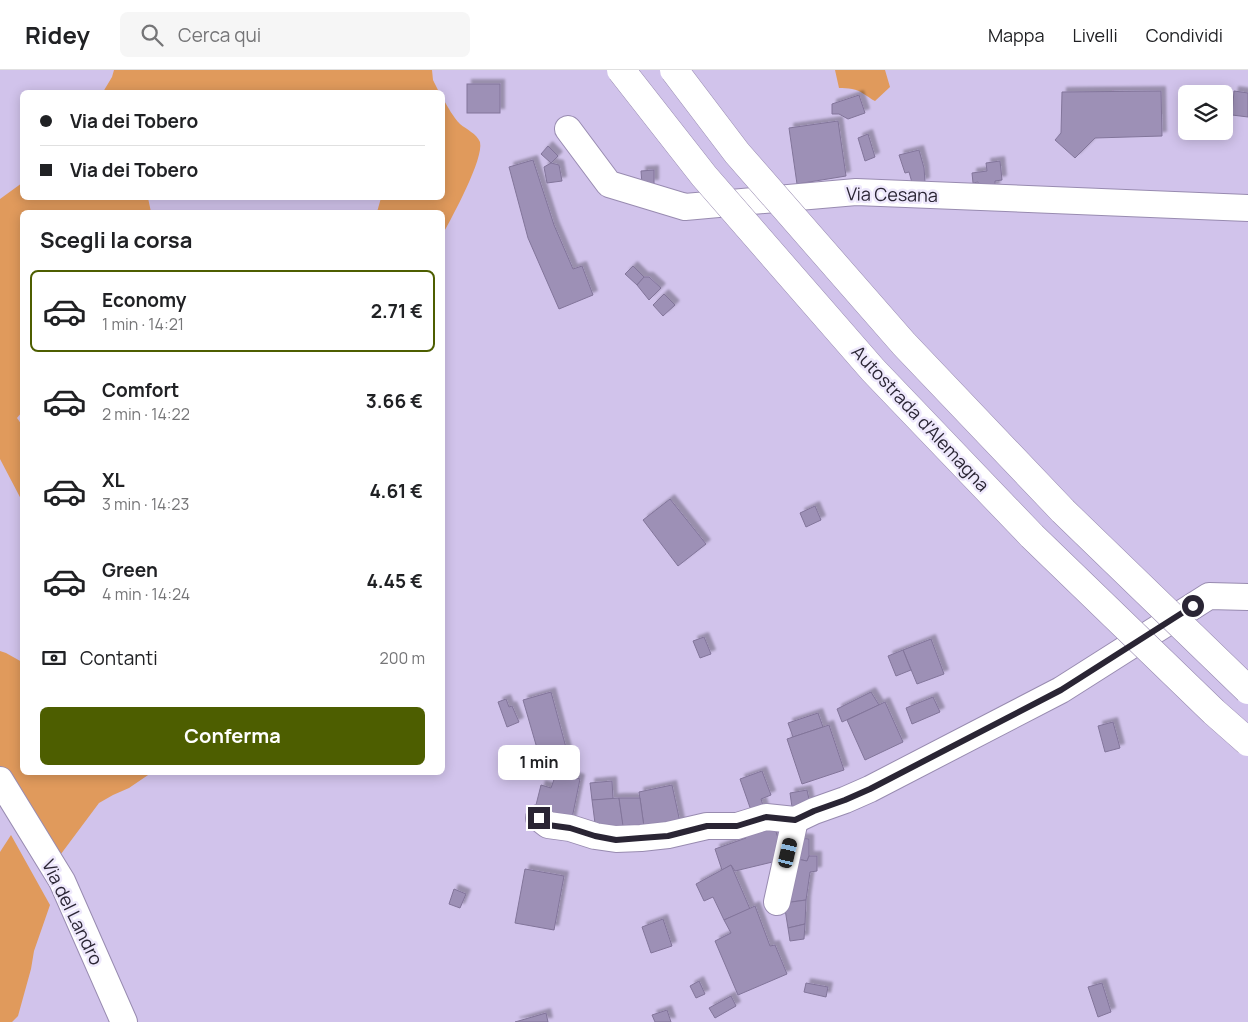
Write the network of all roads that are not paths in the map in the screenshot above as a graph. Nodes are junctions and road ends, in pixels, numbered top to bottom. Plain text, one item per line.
1 (621, 70) edge
2 (674, 70) edge
3 (568, 129) dead end
4 (1248, 208) edge
5 (1248, 597) edge
6 (1248, 690) edge
7 (1248, 742) edge
8 (0, 780) edge
9 (539, 818) dead end
10 (795, 820) junction
11 (777, 902) dead end
12 (124, 1022) edge

1 - 7 highway, Autostrada d'Alemagna, bridge
2 - 6 highway, bridge
3 - 4 street, Via Cesana
5 - 10 street
8 - 12 street, Via del Landro
9 - 10 street
10 - 11 street

